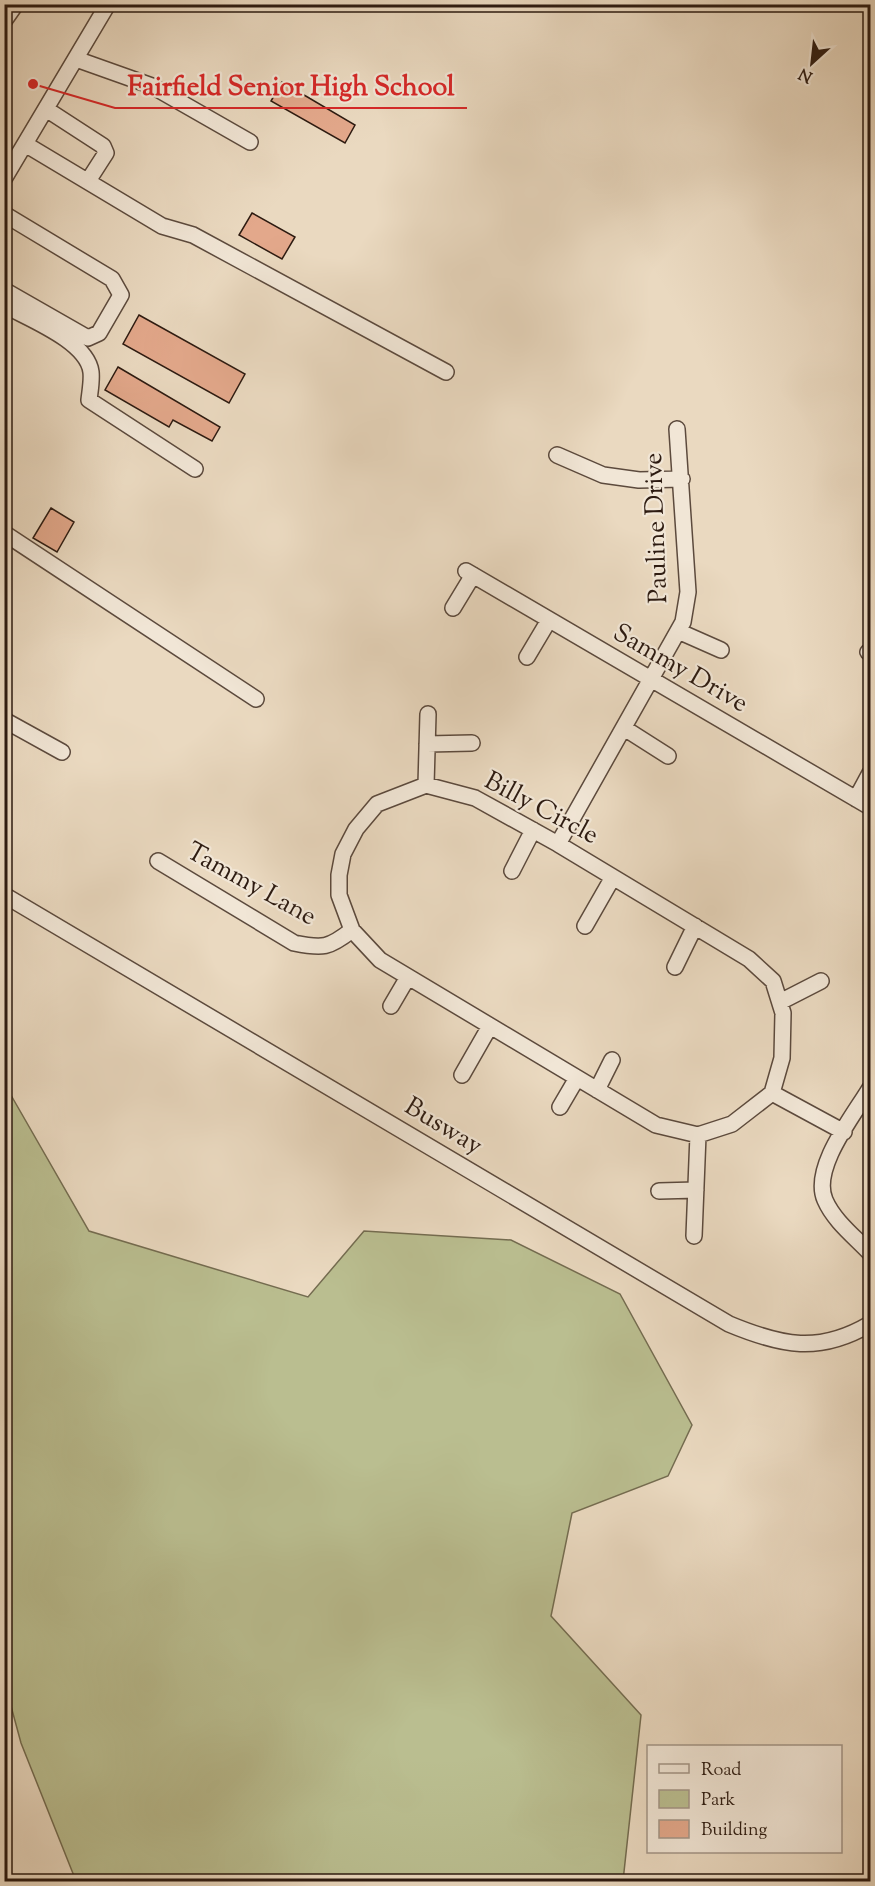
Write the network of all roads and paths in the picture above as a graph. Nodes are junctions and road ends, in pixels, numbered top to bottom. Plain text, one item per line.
1 (16, 4) edge
2 (108, 4) edge
3 (4, 21) edge
4 (76, 59) junction
5 (46, 109) junction
6 (250, 142) dead end
7 (25, 144) junction
8 (4, 179) edge
9 (88, 181) junction
10 (4, 214) edge
11 (4, 290) edge
12 (4, 305) edge
13 (446, 372) dead end
14 (678, 429) dead end
15 (557, 455) dead end
16 (195, 469) dead end
17 (682, 479) junction
18 (4, 533) edge
19 (453, 608) dead end
20 (549, 620) junction
21 (678, 632) junction
22 (721, 650) dead end
23 (527, 657) dead end
24 (651, 681) junction
25 (256, 699) dead end
26 (428, 714) dead end
27 (4, 720) edge
28 (624, 728) junction
29 (472, 743) dead end
30 (427, 744) junction
31 (62, 752) dead end
32 (668, 756) dead end
33 (870, 773) edge
34 (426, 785) junction
35 (856, 799) junction
36 (870, 807) edge
37 (533, 830) junction
38 (558, 844) junction
39 (158, 861) dead end
40 (512, 871) dead end
41 (613, 877) junction
42 (4, 895) edge
43 (585, 926) dead end
44 (695, 926) junction
45 (352, 930) junction
46 (675, 967) dead end
47 (408, 977) junction
48 (821, 981) dead end
49 (780, 1002) junction
50 (391, 1006) dead end
51 (490, 1026) junction
52 (612, 1060) dead end
53 (462, 1075) dead end
54 (577, 1078) junction
55 (870, 1088) edge
56 (597, 1090) junction
57 (772, 1093) junction
58 (560, 1107) dead end
59 (844, 1132) junction
60 (699, 1135) junction
61 (696, 1190) junction
62 (659, 1191) dead end
63 (694, 1236) dead end
64 (870, 1253) edge
65 (870, 1324) edge

1 - 3 street
2 - 4 street
4 - 5 street
4 - 6 street
5 - 7 street
5 - 9 street
7 - 8 street
7 - 9 street
9 - 13 street
10 - 11 street
12 - 16 street
14 - 17 street, Pauline Drive
15 - 17 street
17 - 21 street, Pauline Drive
18 - 25 street
19 - 20 street, Sammy Drive
20 - 23 street
20 - 24 street, Sammy Drive
21 - 22 street
21 - 24 street, Pauline Drive
24 - 28 street, Pauline Drive
24 - 35 street, Sammy Drive
26 - 30 street
27 - 31 street
28 - 32 street
28 - 38 street, Pauline Drive
29 - 30 street
30 - 34 street
33 - 35 street
34 - 37 street, Billy Circle
34 - 45 street
35 - 36 street, Sammy Drive
37 - 38 street, Billy Circle
37 - 40 street
38 - 41 street, Billy Circle
39 - 45 street, Tammy Lane
41 - 43 street
41 - 44 street, Billy Circle
42 - 65 street, Busway
44 - 46 street
44 - 49 street, Billy Circle
45 - 47 street
47 - 50 street
47 - 51 street
48 - 49 street
49 - 57 street, Billy Circle
51 - 53 street
51 - 54 street
52 - 56 street
54 - 56 street
54 - 58 street
55 - 59 street
56 - 60 street
57 - 59 street
57 - 60 street
59 - 64 street
60 - 61 street
61 - 62 street
61 - 63 street

